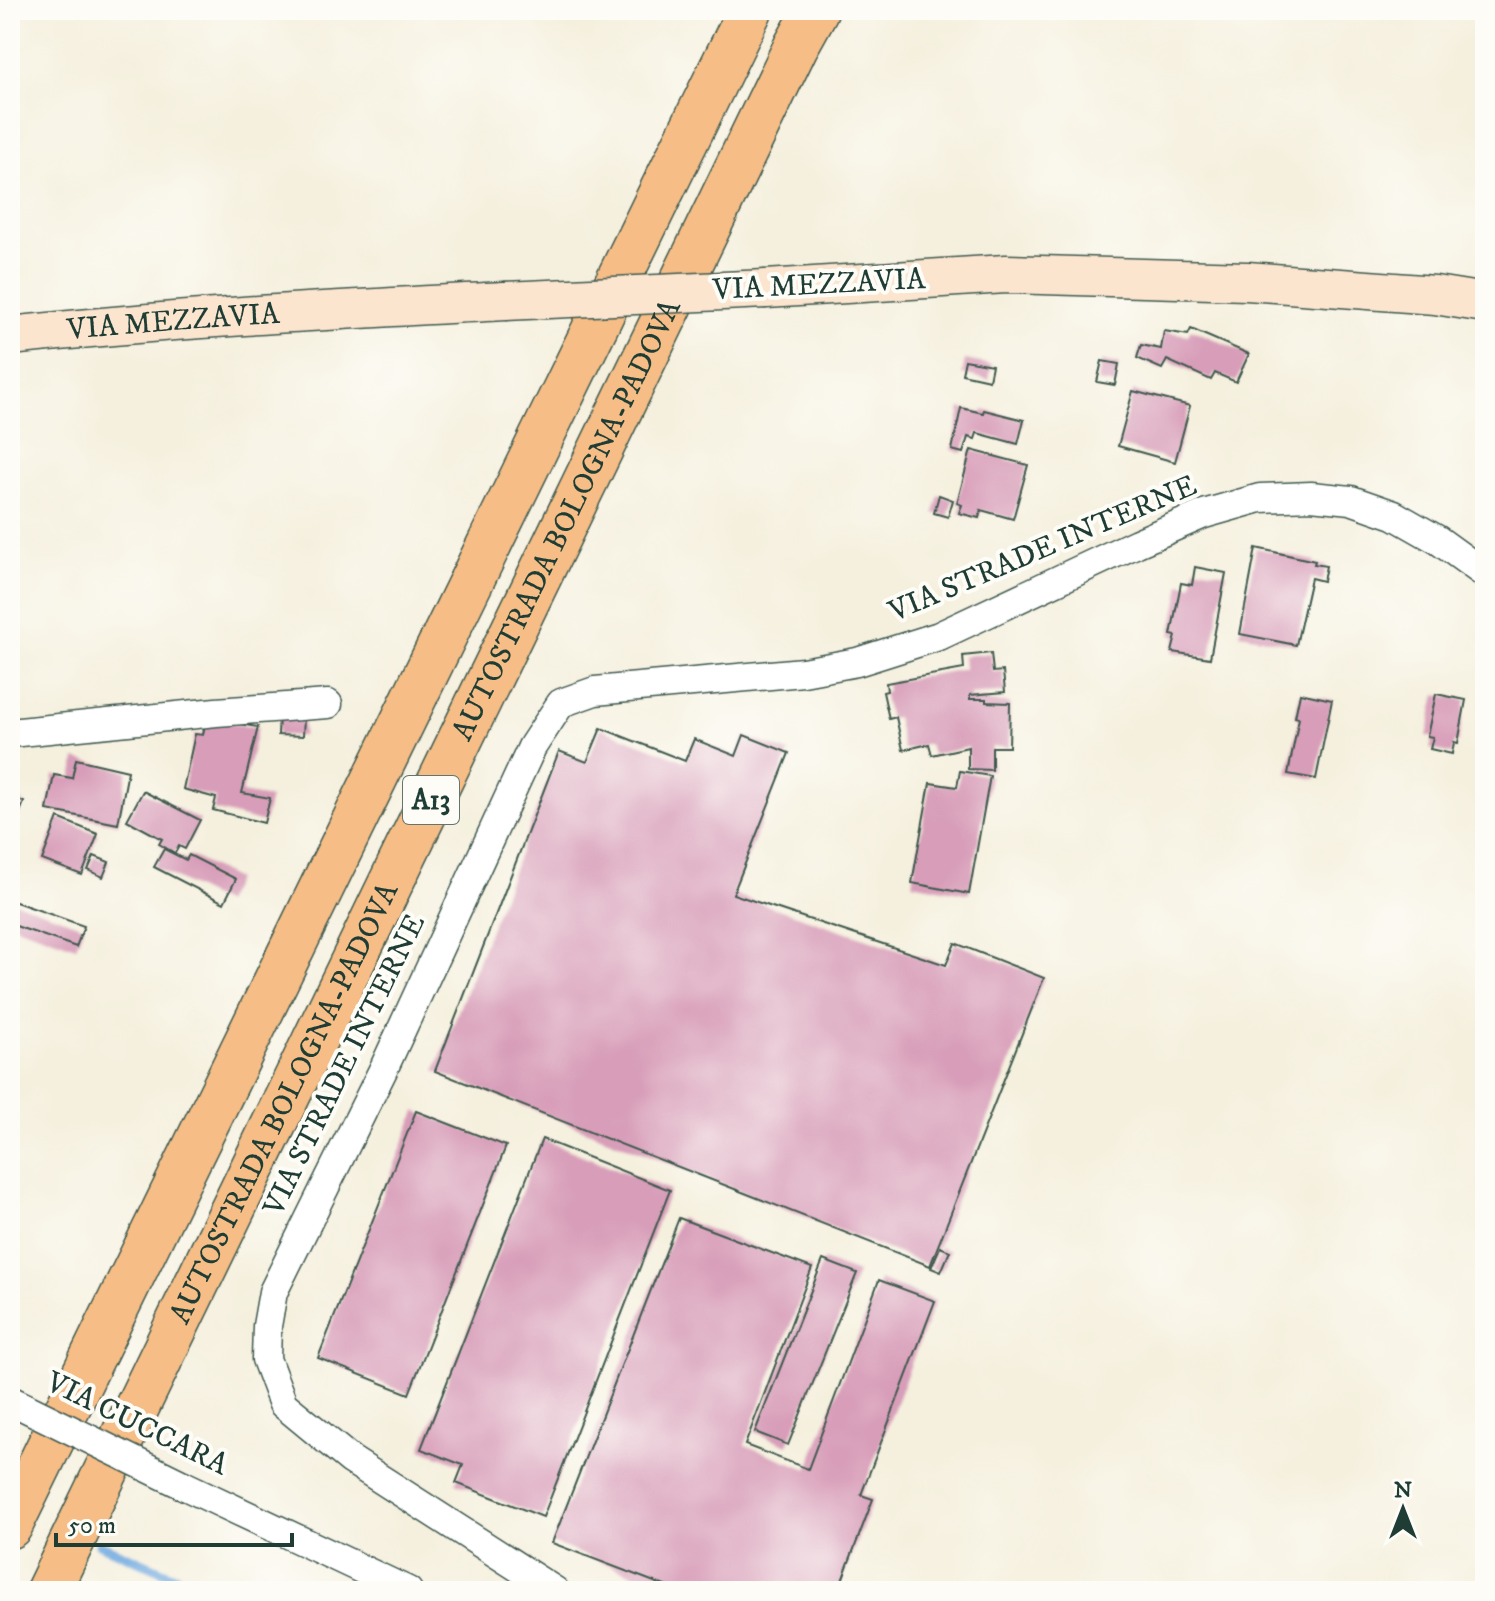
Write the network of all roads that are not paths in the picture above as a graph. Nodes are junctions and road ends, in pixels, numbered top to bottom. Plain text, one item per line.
1 (750, 10) edge
2 (816, 10) edge
3 (1485, 303) edge
4 (10, 336) edge
5 (1485, 574) edge
6 (328, 704) dead end
7 (10, 733) edge
8 (10, 1400) edge
9 (10, 1526) edge
10 (48, 1591) edge
11 (408, 1591) edge
12 (555, 1591) edge

1 - 9 highway, AUTOSTRADA BOLOGNA-PADOVA / A13
2 - 10 highway, AUTOSTRADA BOLOGNA-PADOVA / A13
3 - 4 main road, VIA MEZZAVIA, bridge
5 - 12 street, VIA STRADE INTERNE
6 - 7 street
8 - 11 street, VIA CUCCARA, bridge

